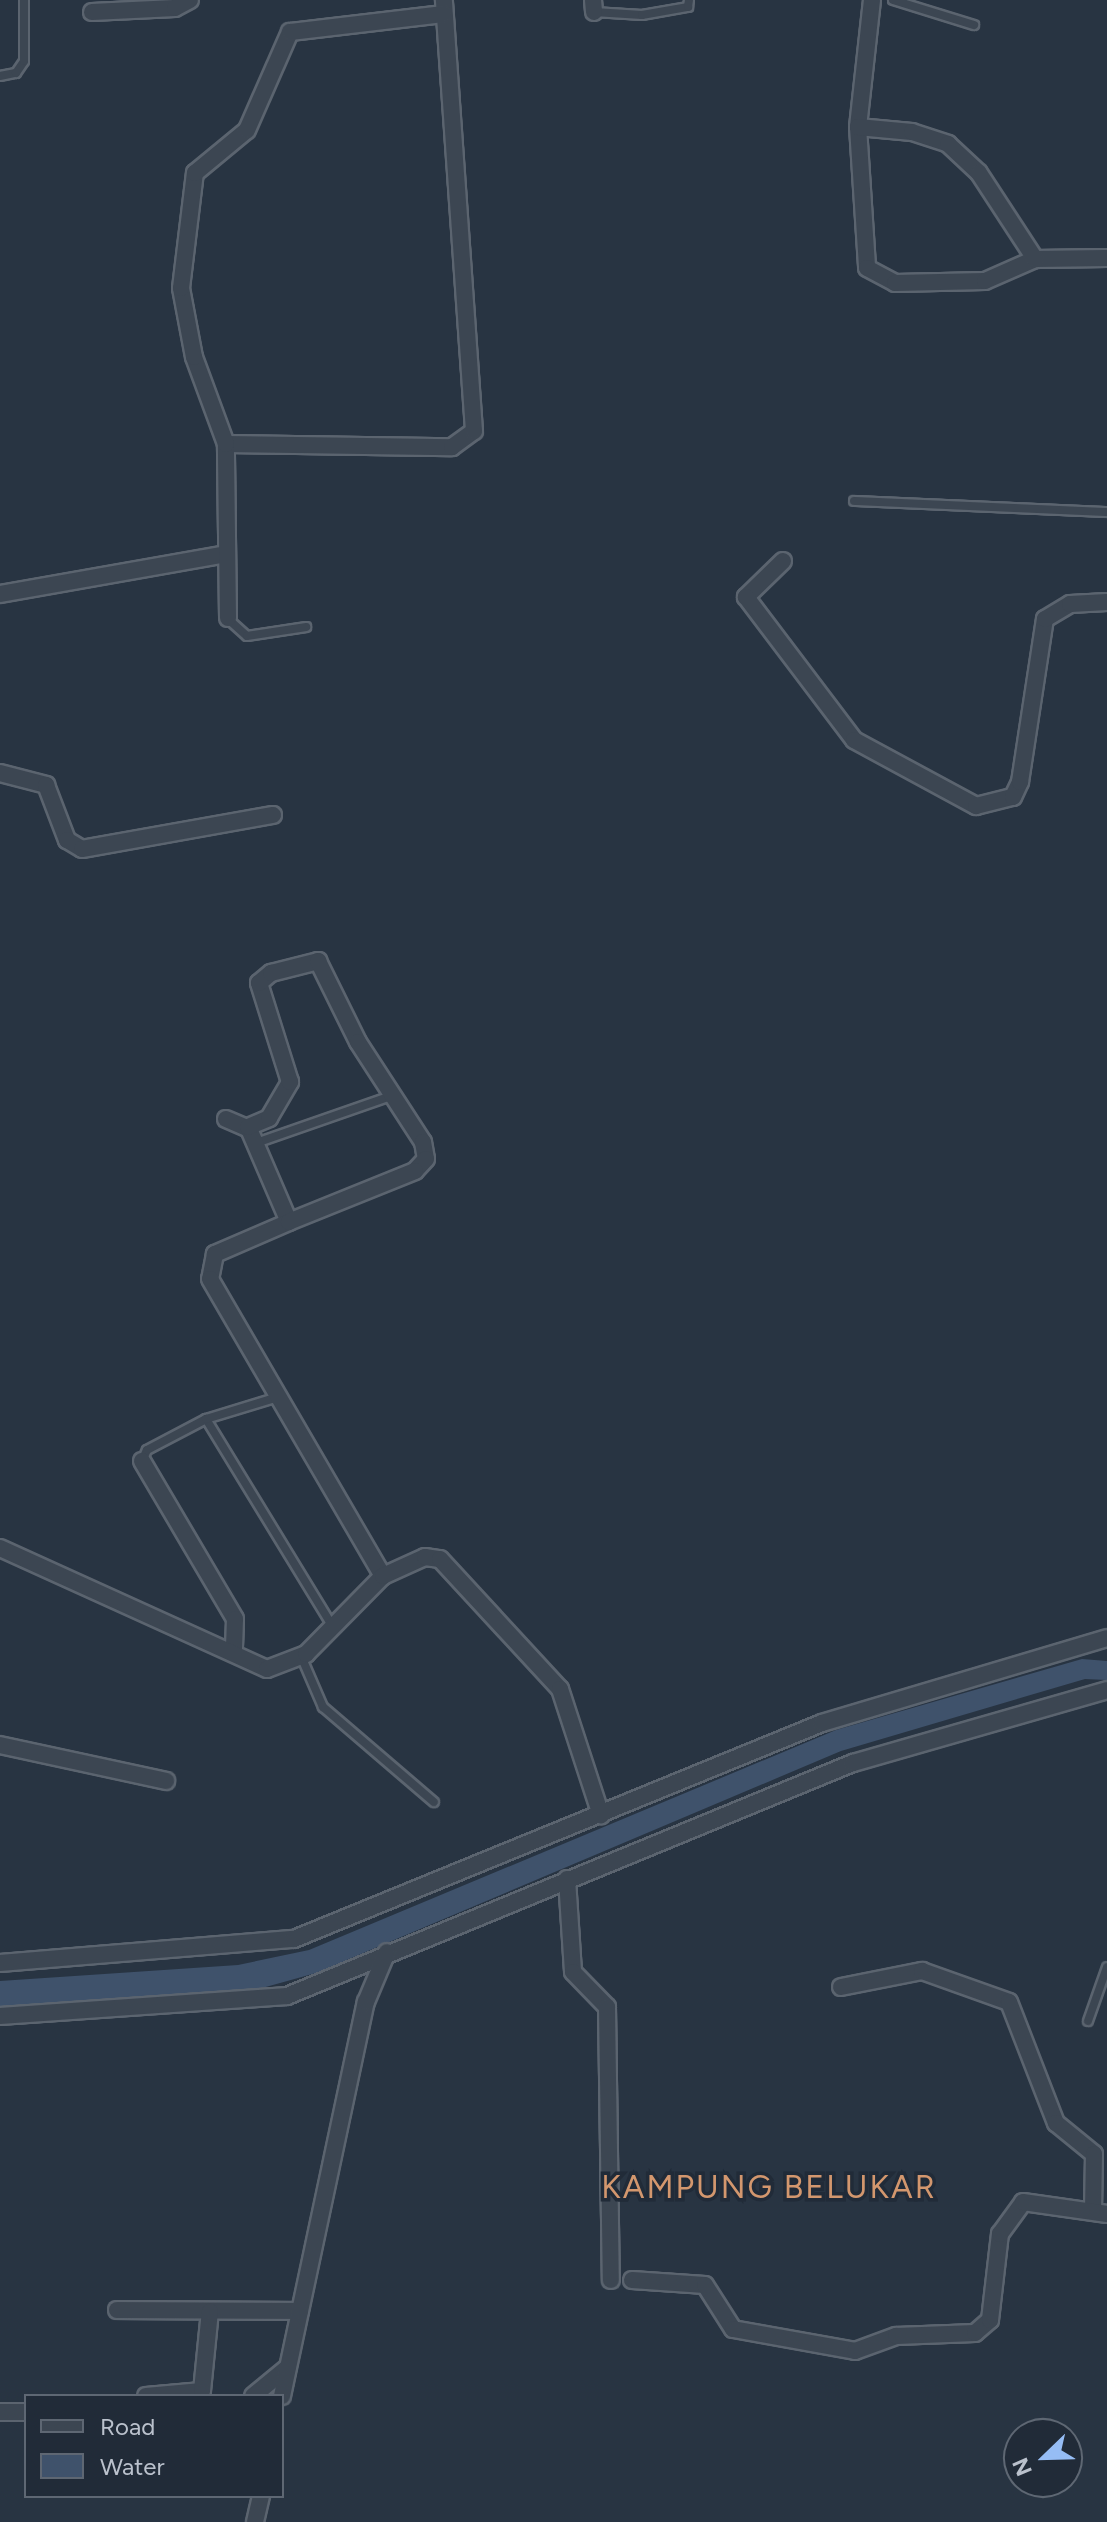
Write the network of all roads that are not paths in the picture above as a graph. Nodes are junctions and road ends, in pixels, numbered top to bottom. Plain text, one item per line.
1 (24, 0) edge
2 (190, 0) edge
3 (689, 0) edge
4 (872, 0) edge
5 (893, 0) edge
6 (594, 6) edge
7 (444, 7) edge
8 (92, 12) dead end
9 (974, 25) dead end
10 (0, 76) edge
11 (858, 127) junction
12 (1107, 258) edge
13 (1035, 259) junction
14 (226, 444) junction
15 (854, 501) dead end
16 (1107, 512) edge
17 (227, 554) junction
18 (783, 561) dead end
19 (0, 594) edge
20 (1107, 602) edge
21 (228, 618) joint
22 (306, 627) dead end
23 (0, 773) edge
24 (273, 815) dead end
25 (391, 1096) junction
26 (226, 1119) dead end
27 (248, 1127) junction
28 (256, 1143) junction
29 (289, 1222) junction
30 (278, 1397) junction
31 (206, 1419) junction
32 (142, 1461) joint
33 (0, 1548) edge
34 (383, 1576) junction
35 (334, 1630) junction
36 (1107, 1638) edge
37 (234, 1652) junction
38 (301, 1656) junction
39 (1107, 1690) edge
40 (0, 1745) edge
41 (166, 1781) dead end
42 (434, 1802) dead end
43 (601, 1815) junction
44 (567, 1879) junction
45 (387, 1952) junction
46 (0, 1963) edge
47 (1107, 1967) edge
48 (841, 1987) dead end
49 (0, 2016) edge
50 (1088, 2021) dead end
51 (1100, 2212) edge
52 (611, 2280) dead end
53 (632, 2280) dead end
54 (117, 2310) dead end
55 (210, 2311) junction
56 (300, 2311) junction
57 (288, 2367) junction
58 (168, 2394) edge
59 (255, 2394) edge
60 (282, 2394) edge
61 (0, 2412) edge
62 (24, 2412) edge
63 (261, 2498) edge
64 (255, 2522) edge

1 - 10 lane
2 - 8 street
3 - 6 lane
4 - 11 street
5 - 9 lane
7 - 14 street
7 - 14 street
11 - 13 street
11 - 13 street
12 - 13 street
14 - 17 street
15 - 16 lane
17 - 19 street
17 - 21 street
18 - 20 street
21 - 22 lane
23 - 24 street
25 - 27 street
25 - 28 lane
25 - 29 street
26 - 27 street
27 - 28 street
28 - 29 street
29 - 30 street
30 - 31 lane
30 - 34 street
31 - 32 lane
31 - 35 lane
32 - 37 street
33 - 37 street
34 - 35 street
34 - 43 street
35 - 38 street
36 - 43 street
37 - 38 street
38 - 42 lane
39 - 44 street
40 - 41 street
43 - 46 street
44 - 45 street
44 - 52 street
45 - 49 street
45 - 56 street
47 - 50 lane
48 - 51 street
51 - 53 street
54 - 55 street
55 - 56 street
55 - 58 street
56 - 57 street
57 - 59 street
57 - 60 street
61 - 62 street
63 - 64 street

